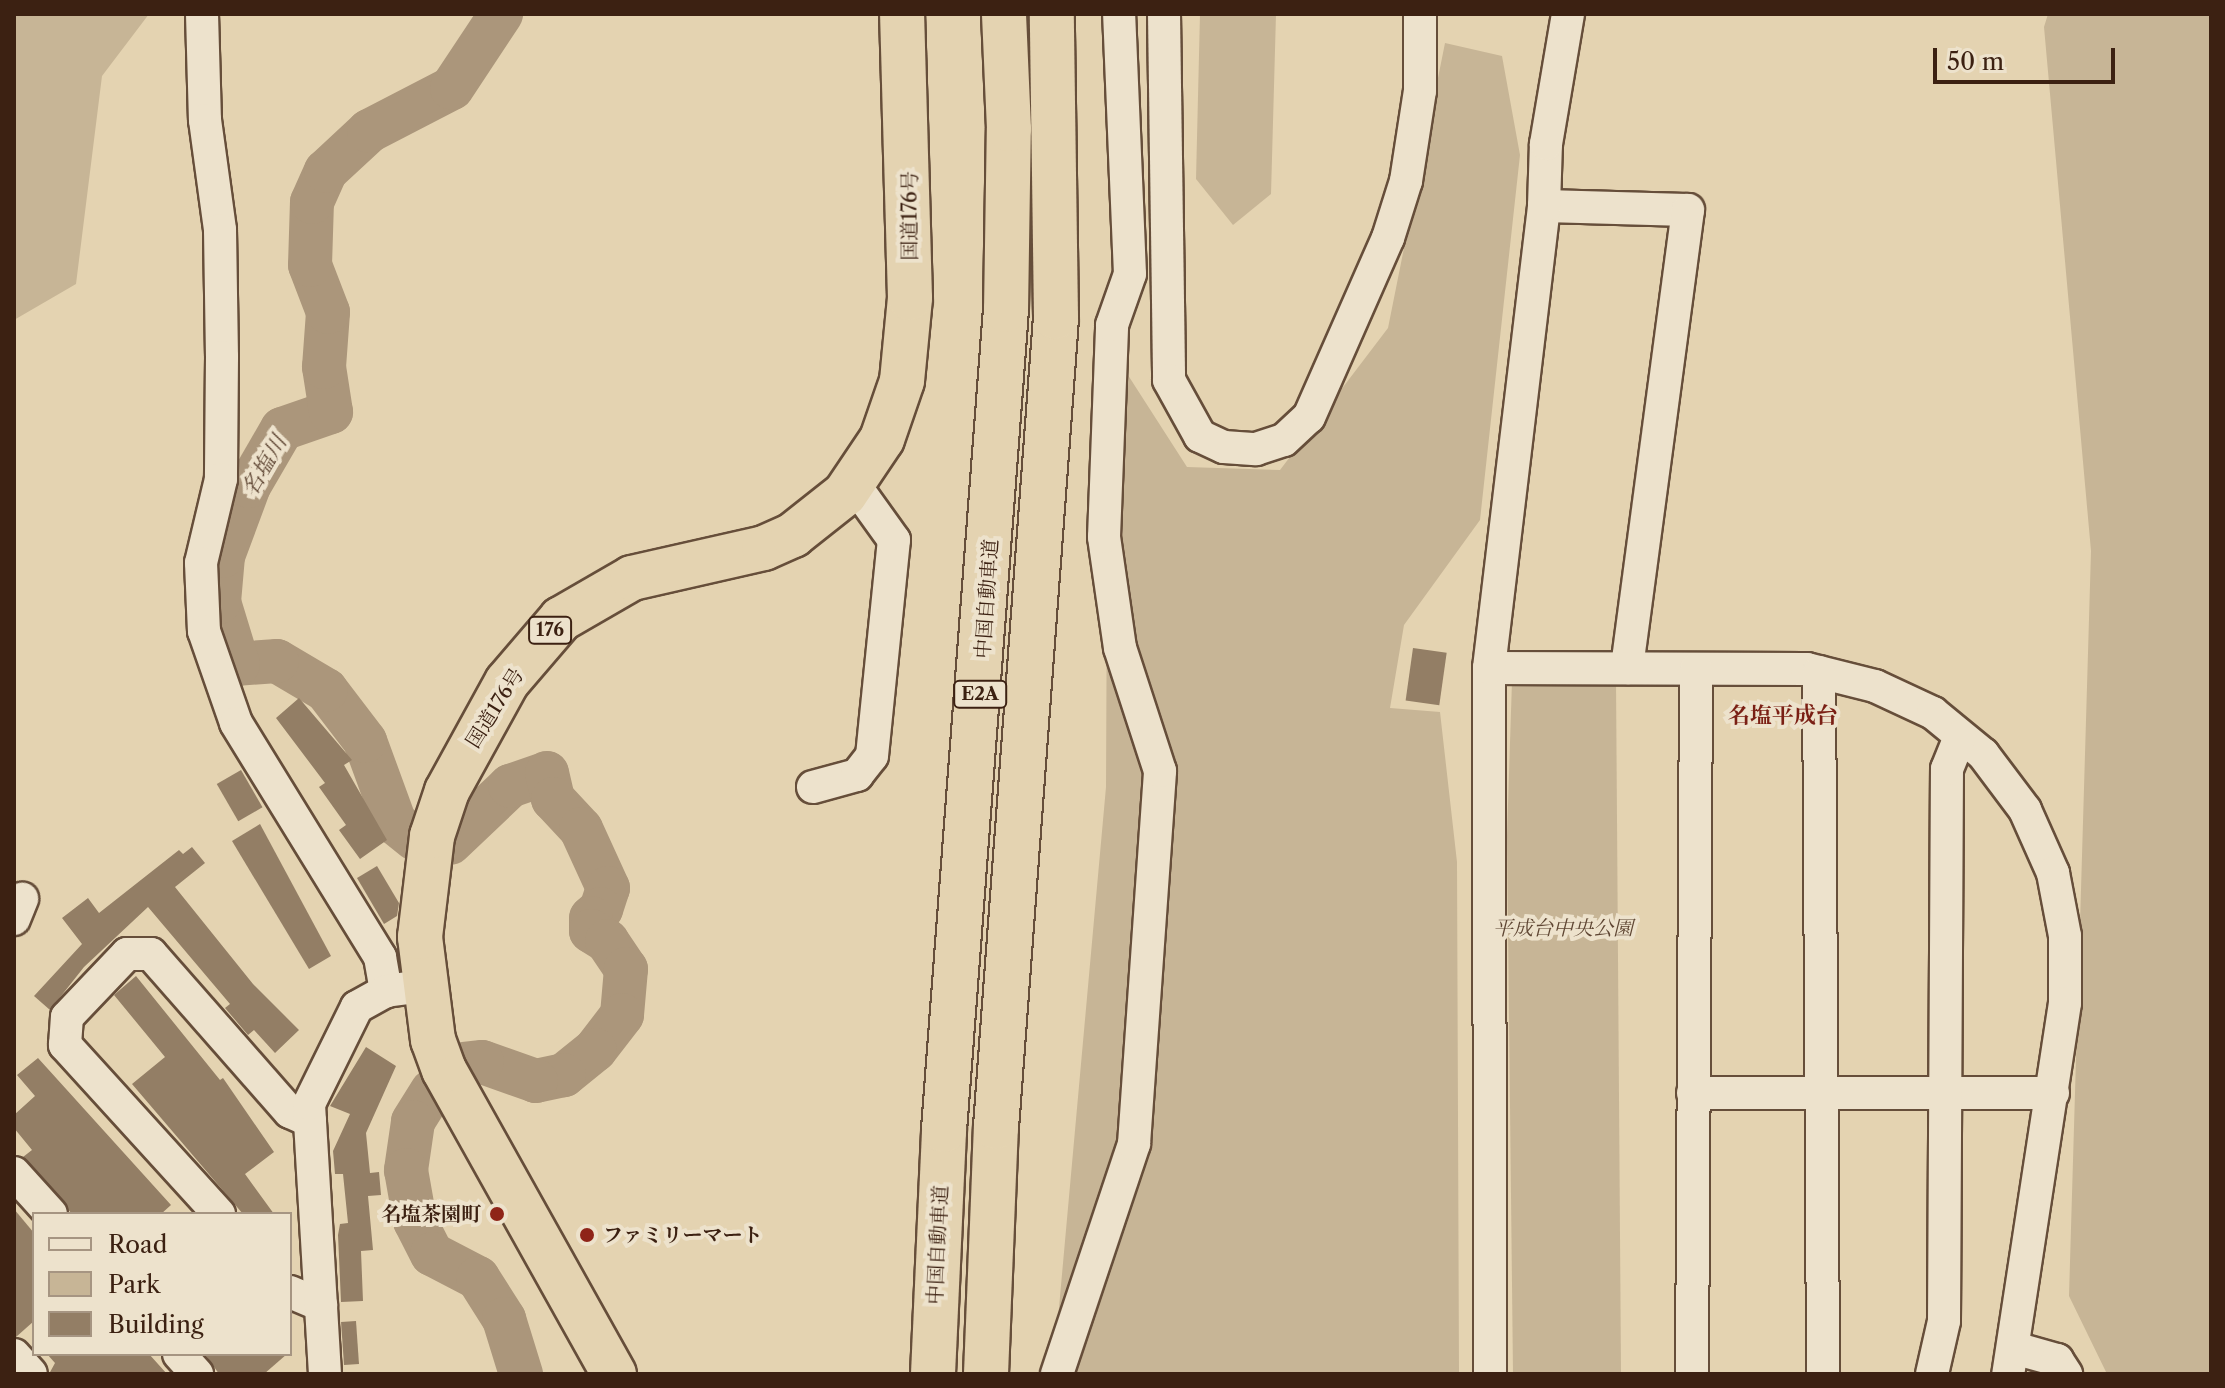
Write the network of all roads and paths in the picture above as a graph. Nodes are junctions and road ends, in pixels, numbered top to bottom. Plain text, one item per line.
1 (202, 14) edge
2 (902, 14) edge
3 (1004, 14) edge
4 (1052, 14) edge
5 (1119, 14) edge
6 (1164, 14) edge
7 (1420, 14) edge
8 (1568, 14) edge
9 (1544, 206) junction
10 (853, 483) junction
11 (1489, 668) junction
12 (1627, 668) junction
13 (1696, 669) junction
14 (1819, 672) junction
15 (1960, 736) junction
16 (813, 787) dead end
17 (404, 989) junction
18 (1819, 1092) junction
19 (1948, 1092) junction
20 (1693, 1093) junction
21 (2053, 1093) junction
22 (310, 1121) junction
23 (14, 1173) edge
24 (49, 1212) edge
25 (217, 1212) edge
26 (292, 1293) edge
27 (321, 1305) junction
28 (14, 1355) edge
29 (181, 1356) edge
30 (2011, 1361) edge
31 (31, 1374) edge
32 (197, 1374) edge
33 (325, 1374) edge
34 (614, 1374) edge
35 (933, 1374) edge
36 (986, 1374) edge
37 (1057, 1374) edge
38 (1490, 1374) edge
39 (1692, 1374) edge
40 (1823, 1374) edge
41 (1932, 1374) edge
42 (2066, 1374) edge

1 - 17 street
2 - 10 highway, 国道176号 / 176
3 - 35 highway, 中国自動車道 / E2A
4 - 36 highway, E2A
5 - 37 street
6 - 7 street
8 - 9 street
9 - 11 street
9 - 12 street
10 - 16 street
10 - 17 highway, 国道176号 / 176
11 - 12 street
11 - 38 street
12 - 13 street
13 - 14 street
13 - 20 street
14 - 15 street
14 - 18 street
15 - 19 street
15 - 21 street
17 - 22 street
17 - 34 highway, 国道176号 / 176
18 - 19 street
18 - 20 street
18 - 40 street
19 - 21 street
19 - 41 street
20 - 39 street
21 - 30 street
22 - 25 street
22 - 27 street
23 - 24 street
26 - 27 street
27 - 33 street
28 - 31 street
29 - 32 street
30 - 42 street

